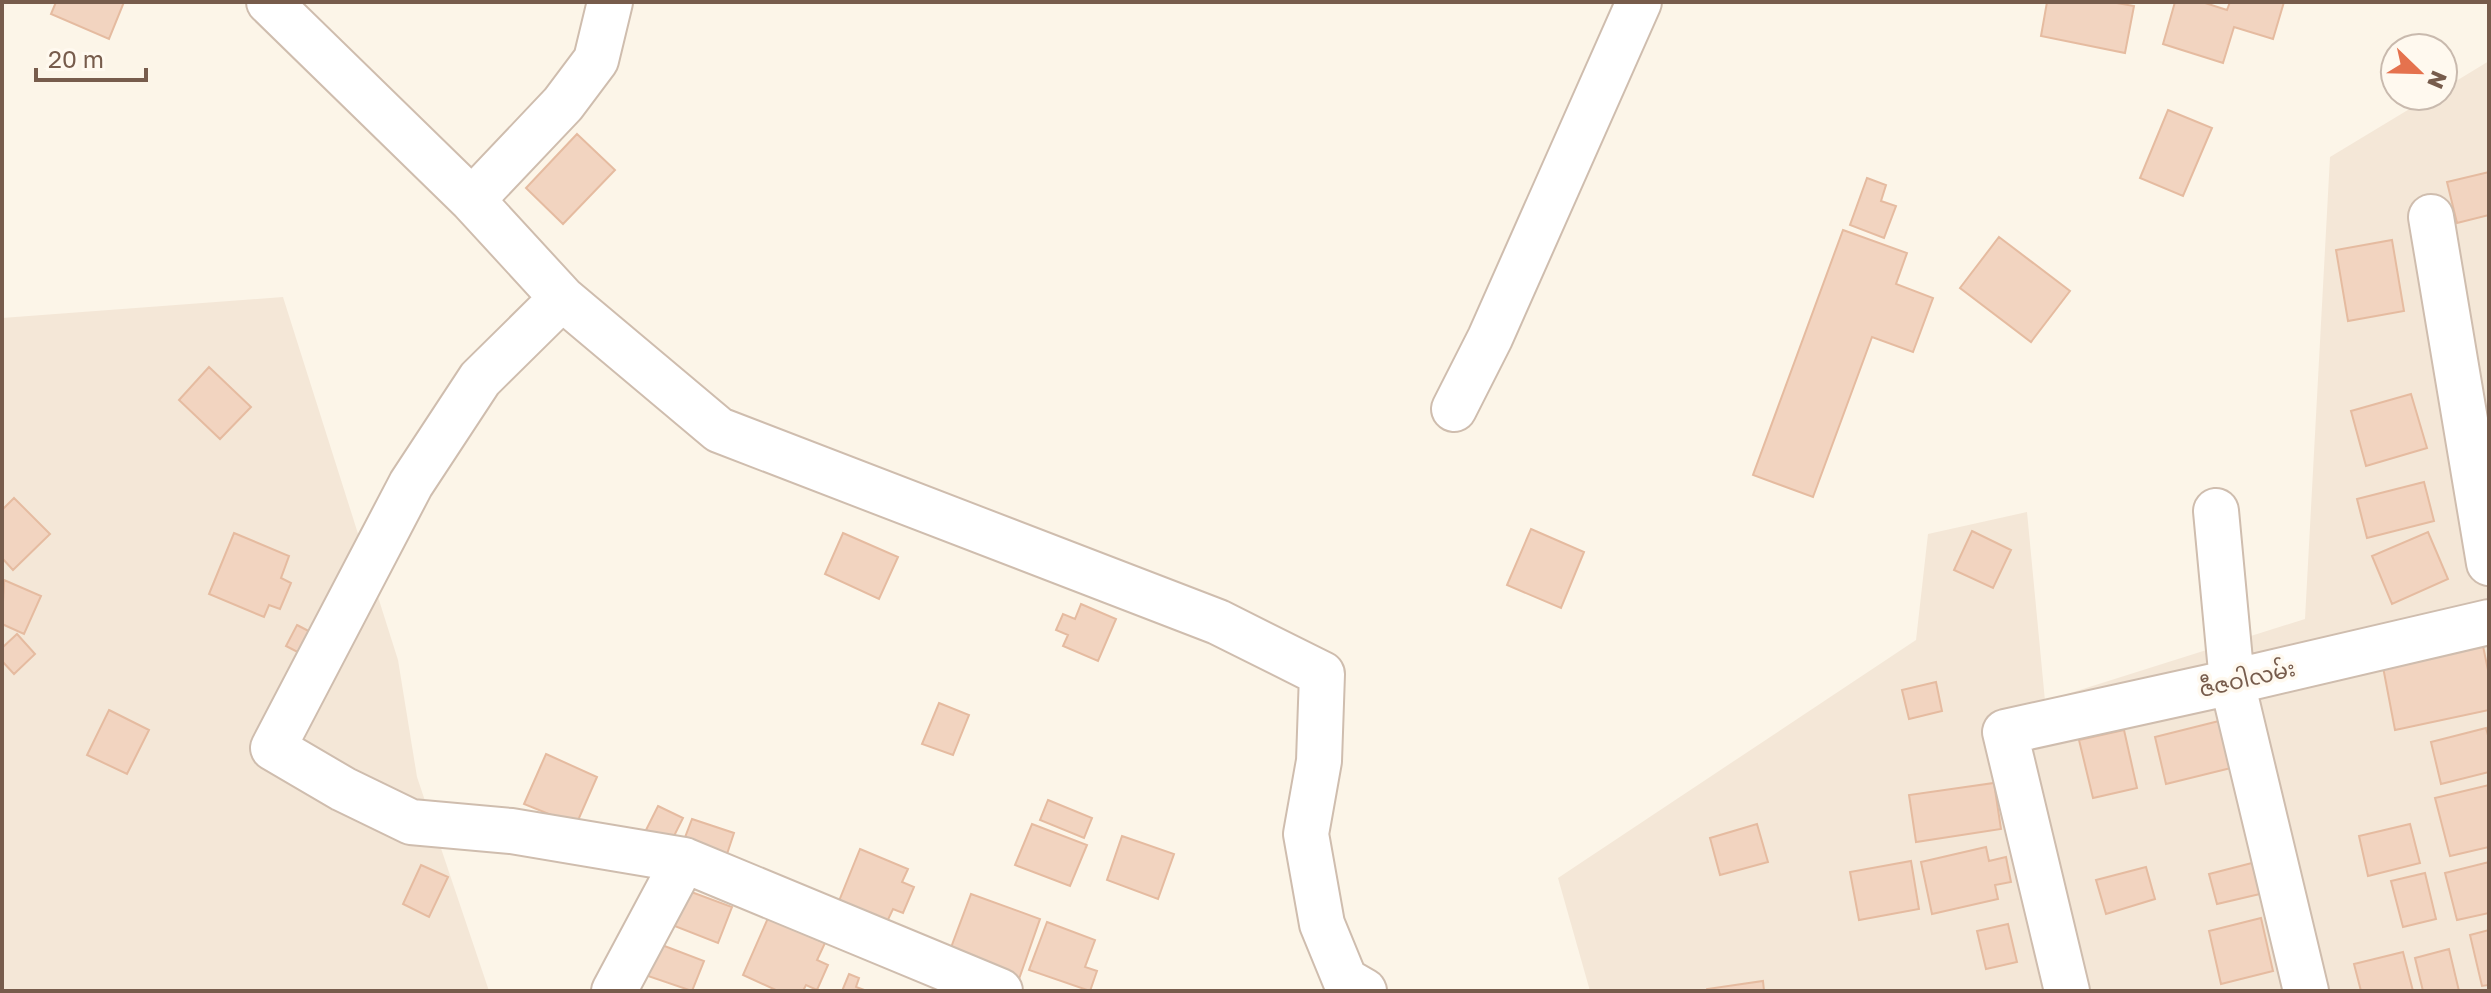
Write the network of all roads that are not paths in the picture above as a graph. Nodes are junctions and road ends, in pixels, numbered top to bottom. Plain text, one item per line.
1 (269, 2) edge
2 (610, 2) edge
3 (1639, 2) edge
4 (472, 200) junction
5 (2431, 217) dead end
6 (562, 298) junction
7 (1454, 409) dead end
8 (2216, 511) dead end
9 (2489, 563) edge
10 (2489, 622) edge
11 (2232, 682) junction
12 (684, 860) junction
13 (614, 991) edge
14 (1000, 991) edge
15 (1364, 991) edge
16 (2067, 991) edge
17 (2306, 991) edge

1 - 4 street
2 - 4 street
3 - 7 street
4 - 6 street
5 - 9 street
6 - 12 street
6 - 15 street
8 - 11 street
10 - 11 street, ဇီဇဝါလမ်း
11 - 16 street, ဇီဇဝါလမ်း
11 - 17 street
12 - 13 street
12 - 14 street

